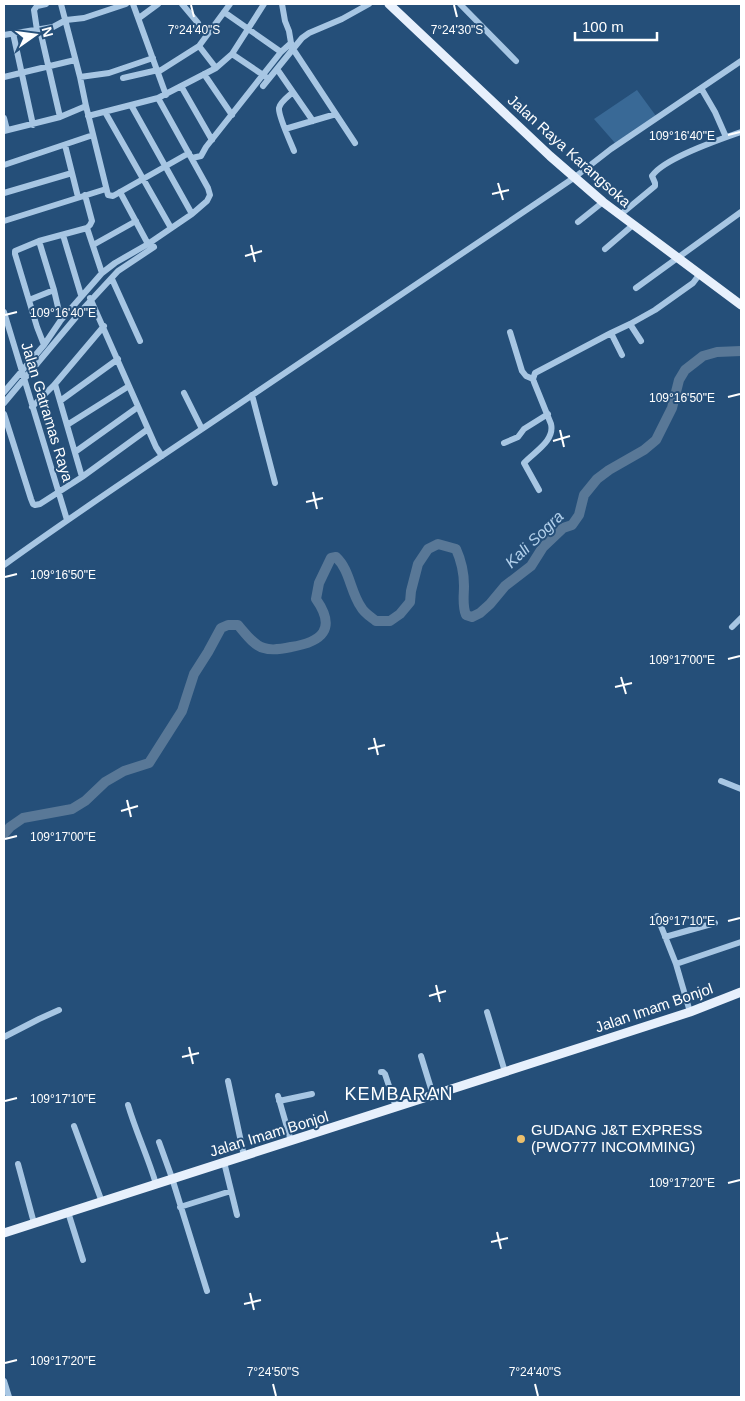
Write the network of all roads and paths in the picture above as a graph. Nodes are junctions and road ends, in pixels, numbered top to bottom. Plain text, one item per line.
1 (46, 4) edge
2 (61, 4) edge
3 (126, 4) edge
4 (133, 4) edge
5 (158, 4) edge
6 (182, 4) edge
7 (230, 4) edge
8 (264, 4) edge
9 (282, 4) edge
10 (369, 4) edge
11 (389, 4) edge
12 (460, 4) edge
13 (224, 12) junction
14 (139, 18) junction
15 (66, 20) junction
16 (198, 23) dead end
17 (38, 30) junction
18 (248, 30) junction
19 (13, 33) junction
20 (4, 35) edge
21 (199, 46) junction
22 (292, 46) junction
23 (281, 52) junction
24 (232, 54) junction
25 (153, 58) junction
26 (75, 60) junction
27 (516, 61) dead end
28 (741, 61) edge
29 (47, 67) junction
30 (216, 68) junction
31 (277, 69) junction
32 (158, 71) junction
33 (21, 73) junction
34 (204, 74) junction
35 (4, 77) edge
36 (80, 77) junction
37 (266, 77) junction
38 (123, 78) dead end
39 (181, 86) junction
40 (263, 86) dead end
41 (701, 88) junction
42 (292, 92) junction
43 (166, 95) junction
44 (158, 98) junction
45 (131, 105) junction
46 (86, 106) junction
47 (105, 112) junction
48 (336, 114) junction
49 (232, 115) junction
50 (88, 116) junction
51 (60, 117) junction
52 (4, 118) edge
53 (314, 121) junction
54 (33, 125) junction
55 (285, 129) junction
56 (5, 131) edge
57 (741, 132) edge
58 (93, 135) junction
59 (726, 137) junction
60 (212, 140) junction
61 (355, 143) dead end
62 (65, 146) junction
63 (294, 151) dead end
64 (190, 155) junction
65 (4, 165) edge
66 (166, 166) junction
67 (72, 173) junction
68 (575, 177) junction
69 (142, 178) junction
70 (106, 188) junction
71 (120, 192) junction
72 (4, 193) edge
73 (81, 196) junction
74 (603, 202) junction
75 (741, 212) edge
76 (192, 214) junction
77 (620, 215) junction
78 (4, 221) edge
79 (136, 221) junction
80 (578, 222) dead end
81 (633, 225) junction
82 (87, 228) junction
83 (171, 228) junction
84 (63, 234) junction
85 (39, 241) junction
86 (93, 245) junction
87 (151, 245) junction
88 (605, 249) dead end
89 (678, 258) junction
90 (102, 273) junction
91 (699, 275) junction
92 (112, 278) junction
93 (636, 288) dead end
94 (54, 290) junction
95 (83, 294) junction
96 (92, 299) junction
97 (29, 300) junction
98 (741, 306) edge
99 (4, 312) edge
100 (61, 320) junction
101 (630, 324) junction
102 (104, 326) junction
103 (510, 332) dead end
104 (611, 333) junction
105 (7, 335) edge
106 (642, 341) dead end
107 (140, 342) dead end
108 (44, 345) junction
109 (622, 355) dead end
110 (118, 359) junction
111 (22, 370) junction
112 (533, 379) junction
113 (25, 380) junction
114 (55, 384) junction
115 (129, 386) junction
116 (4, 392) edge
117 (184, 392) dead end
118 (252, 395) junction
119 (60, 402) junction
120 (4, 403) edge
121 (32, 407) junction
122 (138, 407) junction
123 (4, 414) edge
124 (548, 414) junction
125 (67, 425) junction
126 (148, 430) junction
127 (202, 430) junction
128 (504, 443) dead end
129 (75, 452) junction
130 (162, 456) junction
131 (82, 477) junction
132 (275, 483) dead end
133 (539, 490) dead end
134 (58, 492) junction
135 (67, 520) junction
136 (4, 564) edge
137 (741, 618) edge
138 (732, 627) dead end
139 (721, 781) dead end
140 (741, 789) edge
141 (657, 916) dead end
142 (714, 922) dead end
143 (665, 937) junction
144 (741, 942) edge
145 (676, 964) junction
146 (741, 992) edge
147 (59, 1010) dead end
148 (487, 1012) dead end
149 (690, 1012) junction
150 (4, 1038) edge
151 (421, 1056) dead end
152 (381, 1072) dead end
153 (505, 1072) junction
154 (228, 1081) dead end
155 (312, 1094) dead end
156 (433, 1096) junction
157 (128, 1105) dead end
158 (396, 1107) junction
159 (74, 1126) dead end
160 (291, 1141) junction
161 (158, 1142) dead end
162 (244, 1156) junction
163 (224, 1162) junction
164 (18, 1164) dead end
165 (172, 1178) junction
166 (156, 1184) junction
167 (231, 1191) junction
168 (102, 1202) junction
169 (180, 1207) junction
170 (68, 1212) junction
171 (237, 1215) dead end
172 (34, 1223) junction
173 (4, 1233) edge
174 (83, 1260) dead end
175 (207, 1291) dead end
176 (4, 1381) edge
177 (9, 1397) edge

1 - 17 street
2 - 15 street
3 - 15 street
4 - 14 street
5 - 14 street
6 - 16 street
7 - 13 street
8 - 18 street
9 - 22 street
10 - 22 street
11 - 68 main road, Jalan Raya Karangsoka
12 - 27 street
13 - 18 street
13 - 21 street
14 - 25 street
15 - 17 street
15 - 26 street
17 - 19 street
17 - 29 street
18 - 23 street
18 - 24 street
19 - 20 street
19 - 33 street
21 - 30 street
21 - 32 street
22 - 23 street
22 - 31 street
22 - 48 street
23 - 37 street
24 - 30 street
24 - 37 street
25 - 32 street
25 - 36 street
26 - 29 street
26 - 36 street
28 - 41 street
29 - 33 street
29 - 51 street
30 - 34 street
31 - 37 street
31 - 42 street
32 - 38 street
32 - 43 street
33 - 35 street
33 - 54 street
34 - 39 street
34 - 49 street
36 - 46 street
37 - 40 street
37 - 49 street
39 - 43 street
39 - 60 street
41 - 59 street
41 - 68 street
42 - 53 street
42 - 55 street
43 - 44 street
44 - 45 street
44 - 64 street
45 - 47 street
45 - 66 street
46 - 50 street
46 - 51 street
47 - 50 street
47 - 69 street
48 - 53 street
48 - 61 street
49 - 60 street
50 - 58 street
51 - 54 street
52 - 56 street
53 - 55 street
54 - 56 street
55 - 63 street
57 - 59 street
58 - 62 street
58 - 70 street
59 - 77 street
60 - 64 street
62 - 65 street
62 - 67 street
64 - 66 street
64 - 76 street
66 - 69 street
66 - 76 street
67 - 72 street
67 - 73 street
68 - 74 main road, Jalan Raya Karangsoka
68 - 118 street
69 - 71 street
69 - 83 street
70 - 71 street
70 - 73 street
71 - 79 street
73 - 78 street
73 - 82 street
74 - 77 main road, Jalan Raya Karangsoka
74 - 80 street
75 - 89 street
76 - 83 street
77 - 81 main road, Jalan Raya Karangsoka
79 - 86 street
79 - 87 street
81 - 88 street
81 - 89 main road, Jalan Raya Karangsoka
82 - 84 street
82 - 86 street
83 - 87 street
84 - 85 street
84 - 95 street
85 - 94 street
85 - 97 street
86 - 90 street
87 - 90 street
87 - 92 street
89 - 91 main road, Jalan Raya Karangsoka
89 - 93 street
90 - 95 street
91 - 98 main road, Jalan Raya Karangsoka
91 - 101 street
92 - 96 street
92 - 107 street
94 - 97 street
94 - 100 street
95 - 96 street
95 - 100 street
96 - 102 street
96 - 113 street
97 - 108 street
99 - 105 street, Jalan Gatramas Raya
100 - 108 street
101 - 104 street
101 - 106 street
102 - 110 street
102 - 114 street
103 - 112 street
104 - 109 street
104 - 112 street
105 - 111 street, Jalan Gatramas Raya
108 - 111 street
110 - 115 street
110 - 119 street
111 - 113 street, Jalan Gatramas Raya
111 - 116 street
112 - 124 street
113 - 120 street
113 - 121 street, Jalan Gatramas Raya
114 - 119 street
114 - 121 street
115 - 122 street
115 - 125 street
117 - 127 street
118 - 127 street
118 - 132 street
119 - 125 street
121 - 134 street, Jalan Gatramas Raya
122 - 126 street
122 - 129 street
123 - 134 street
124 - 128 street
124 - 133 street
125 - 129 street
126 - 130 street
126 - 131 street
127 - 130 street
129 - 131 street
130 - 135 street
131 - 134 street
134 - 135 street, Jalan Gatramas Raya
135 - 136 street
137 - 138 street
139 - 140 street
141 - 143 street
142 - 143 street
143 - 145 street
144 - 145 street
145 - 149 street
146 - 149 main road, Jalan Imam Bonjol
147 - 150 street
148 - 153 street
149 - 153 main road, Jalan Imam Bonjol
151 - 156 street
152 - 158 street
153 - 156 main road, Jalan Imam Bonjol
154 - 162 street
155 - 160 street
156 - 158 main road, Jalan Imam Bonjol
157 - 166 street
158 - 160 main road, Jalan Imam Bonjol
159 - 168 street
160 - 162 main road, Jalan Imam Bonjol
161 - 165 street
162 - 163 main road, Jalan Imam Bonjol
163 - 165 main road, Jalan Imam Bonjol
163 - 167 street
164 - 172 street
165 - 166 main road, Jalan Imam Bonjol
165 - 169 street
166 - 168 main road, Jalan Imam Bonjol
167 - 169 street
167 - 171 street
168 - 170 main road, Jalan Imam Bonjol
169 - 175 street
170 - 172 main road, Jalan Imam Bonjol
170 - 174 street
172 - 173 main road, Jalan Imam Bonjol
176 - 177 street

